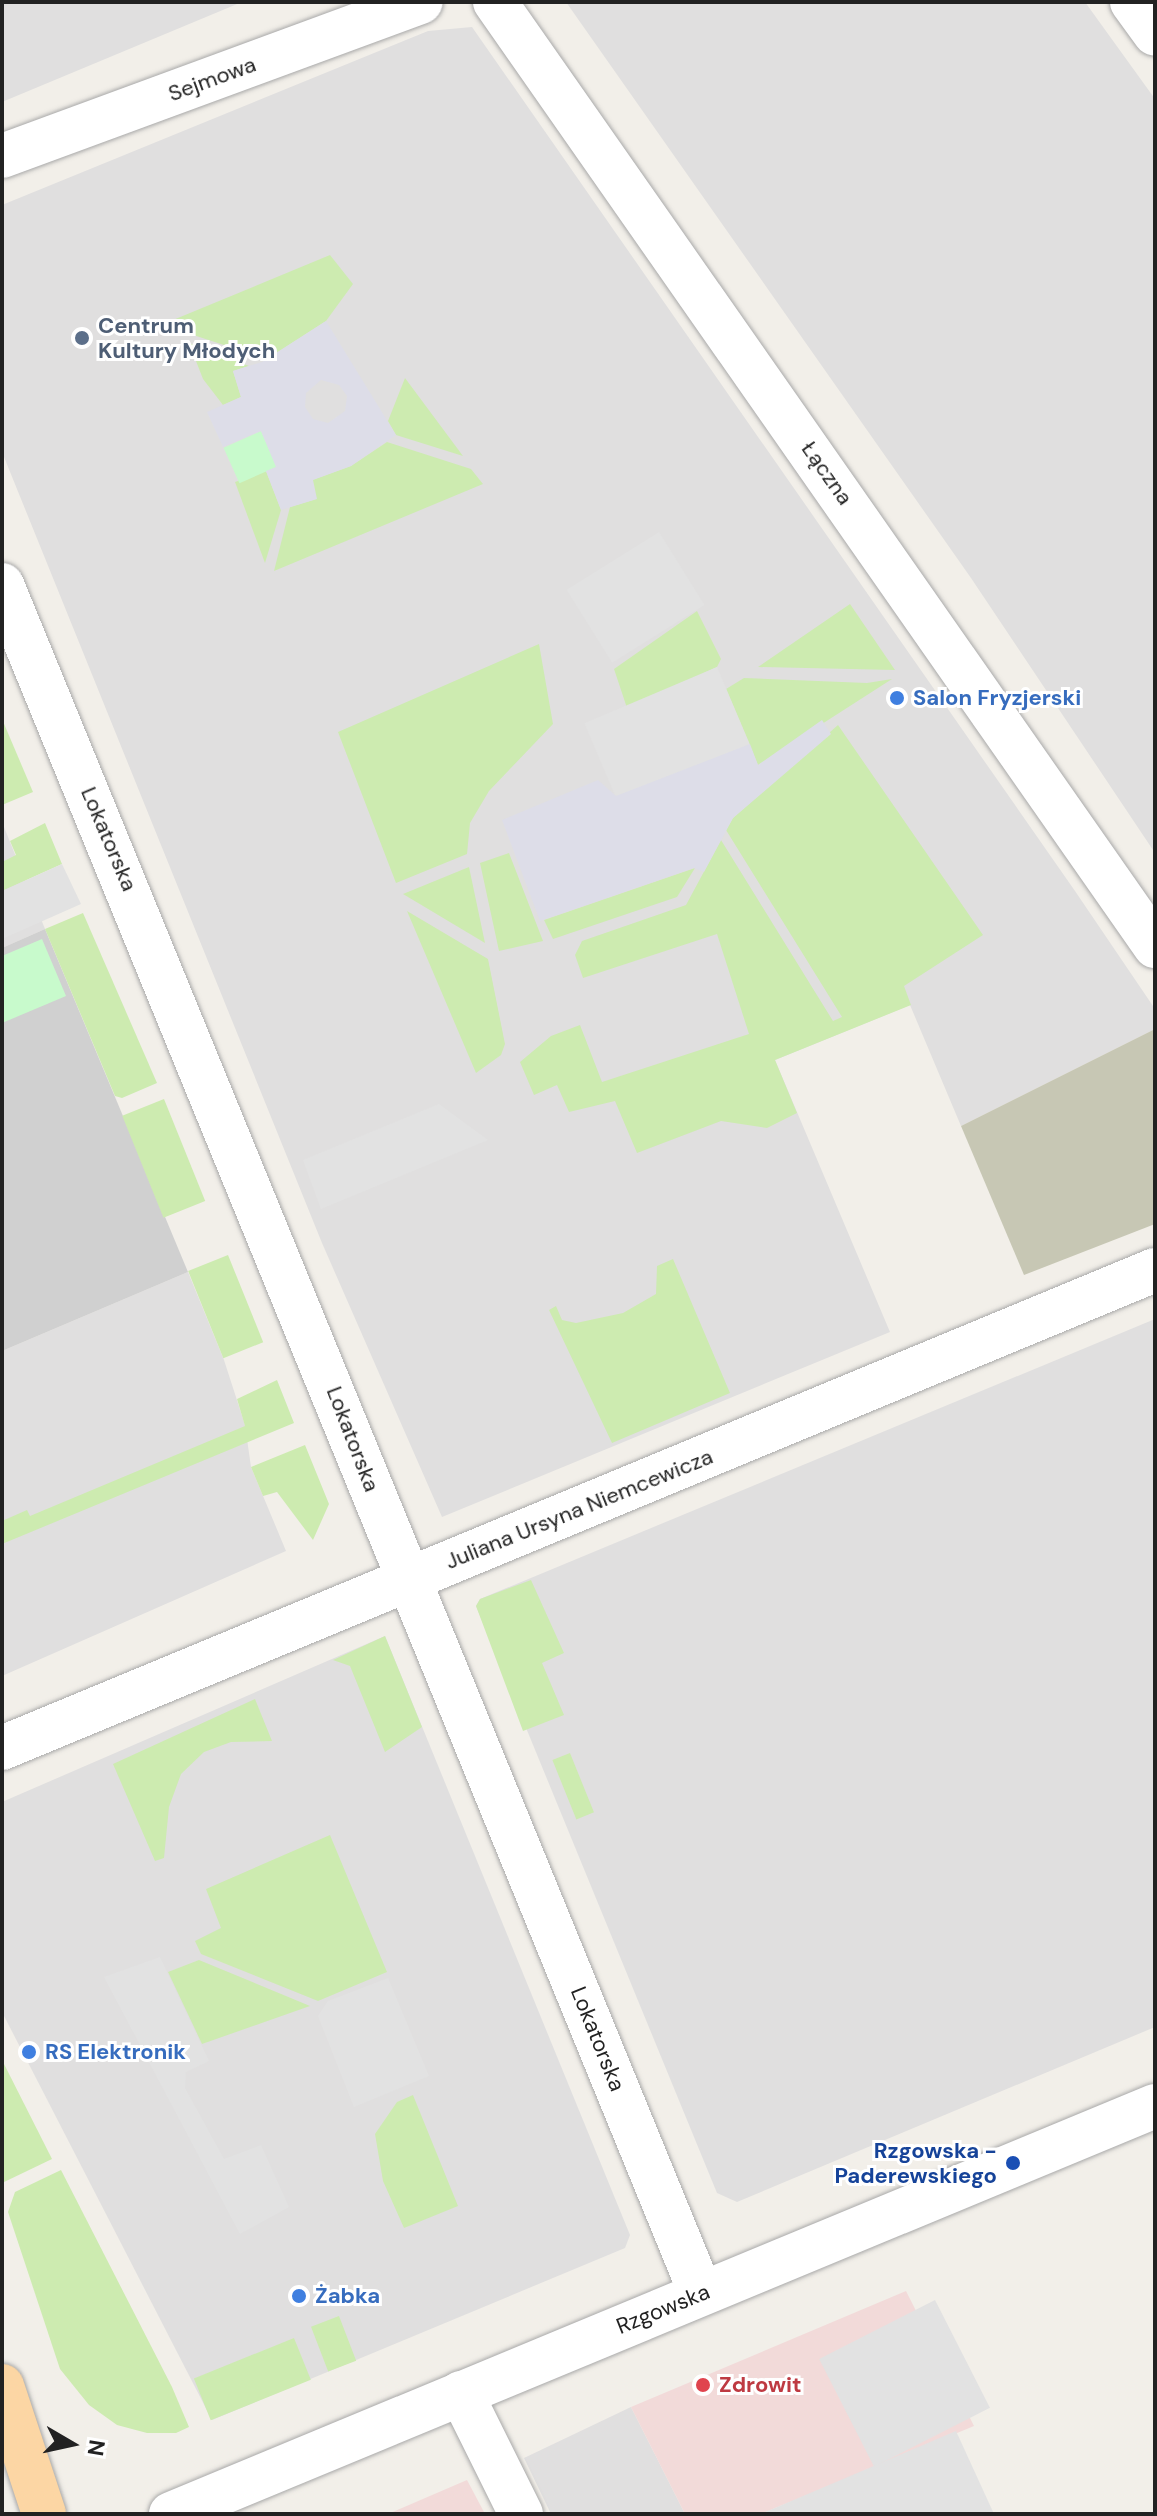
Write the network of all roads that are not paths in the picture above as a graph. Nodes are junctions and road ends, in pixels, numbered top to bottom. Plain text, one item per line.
1 (421, 2) edge
2 (495, 2) edge
3 (1132, 2) edge
4 (1155, 34) edge
5 (2, 156) edge
6 (2, 585) edge
7 (1155, 946) edge
8 (1155, 1270) edge
9 (407, 1579) junction
10 (2, 1748) edge
11 (1155, 2106) edge
12 (701, 2294) junction
13 (2, 2386) edge
14 (461, 2393) junction
15 (44, 2514) edge
16 (171, 2514) edge
17 (521, 2514) edge

1 - 5 street, Sejmowa
2 - 7 street, Łączna
3 - 4 street
6 - 9 street, Lokatorska
8 - 9 street, Juliana Ursyna Niemcewicza
9 - 10 street, Juliana Ursyna Niemcewicza
9 - 12 street, Lokatorska
11 - 12 street, Rzgowska
12 - 14 street, Rzgowska
13 - 15 main road
14 - 16 street, Rzgowska
14 - 17 street

